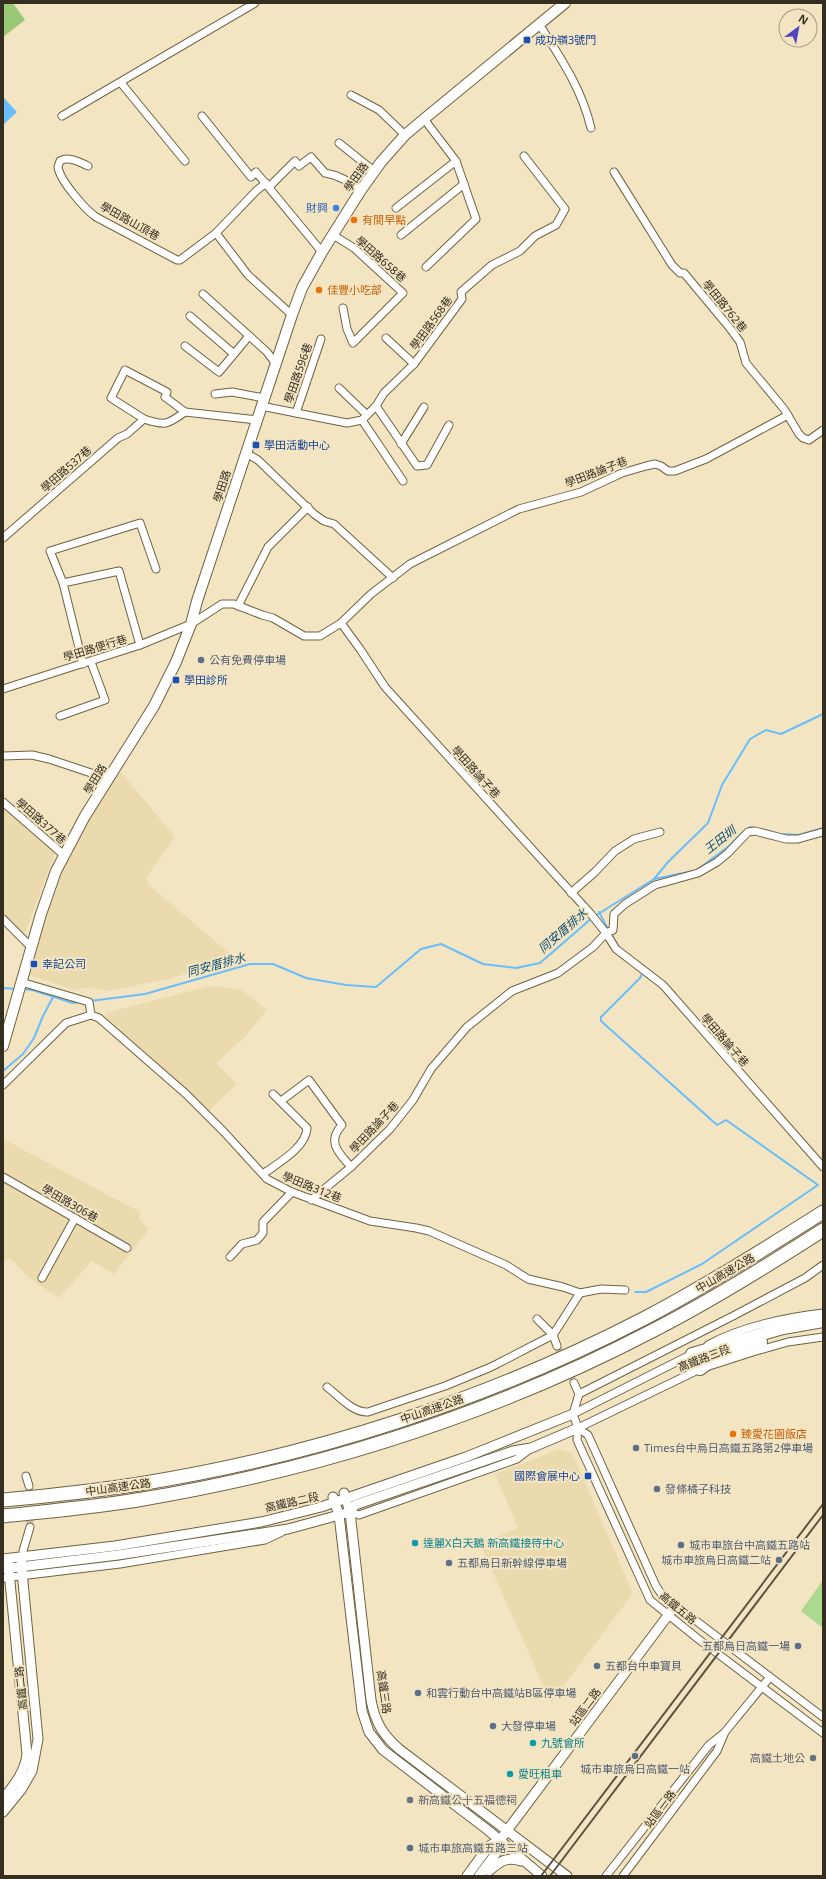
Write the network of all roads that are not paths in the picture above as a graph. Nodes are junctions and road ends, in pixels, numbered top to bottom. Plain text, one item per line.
1 (255, 3) edge
2 (565, 3) edge
3 (539, 24) junction
4 (121, 83) junction
5 (351, 96) dead end
6 (62, 116) dead end
7 (202, 116) dead end
8 (424, 119) junction
9 (592, 128) dead end
10 (405, 135) junction
11 (339, 143) dead end
12 (524, 156) dead end
13 (185, 161) dead end
14 (456, 161) junction
15 (88, 166) dead end
16 (374, 171) junction
17 (614, 172) dead end
18 (464, 184) junction
19 (267, 185) junction
20 (361, 190) junction
21 (396, 208) dead end
22 (216, 233) junction
23 (333, 235) junction
24 (401, 235) dead end
25 (322, 252) junction
26 (426, 267) dead end
27 (203, 294) dead end
28 (342, 308) dead end
29 (292, 315) junction
30 (190, 316) dead end
31 (249, 336) junction
32 (386, 338) dead end
33 (321, 339) dead end
34 (185, 346) dead end
35 (234, 354) junction
36 (276, 364) junction
37 (414, 364) junction
38 (339, 388) dead end
39 (215, 394) dead end
40 (263, 402) junction
41 (376, 406) junction
42 (424, 407) dead end
43 (185, 412) junction
44 (296, 413) junction
45 (788, 415) junction
46 (365, 418) junction
47 (144, 419) junction
48 (257, 420) junction
49 (450, 425) dead end
50 (823, 430) edge
51 (402, 444) junction
52 (246, 453) junction
53 (403, 481) dead end
54 (308, 508) junction
55 (3, 538) edge
56 (156, 570) dead end
57 (393, 578) junction
58 (63, 583) junction
59 (238, 606) junction
60 (341, 623) junction
61 (191, 624) junction
62 (140, 645) junction
63 (91, 662) junction
64 (83, 664) junction
65 (3, 689) edge
66 (60, 716) dead end
67 (3, 756) edge
68 (109, 779) junction
69 (3, 802) edge
70 (660, 832) dead end
71 (823, 832) edge
72 (65, 856) junction
73 (571, 893) junction
74 (3, 920) edge
75 (606, 933) junction
76 (31, 947) junction
77 (21, 982) junction
78 (91, 1015) junction
79 (3, 1046) edge
80 (3, 1085) edge
81 (274, 1094) dead end
82 (281, 1101) junction
83 (351, 1167) junction
84 (823, 1167) edge
85 (263, 1174) junction
86 (3, 1177) edge
87 (292, 1192) junction
88 (311, 1200) junction
89 (823, 1212) edge
90 (75, 1218) junction
91 (823, 1230) edge
92 (127, 1248) dead end
93 (230, 1257) dead end
94 (823, 1265) edge
95 (42, 1278) dead end
96 (625, 1290) dead end
97 (580, 1293) junction
98 (537, 1319) dead end
99 (823, 1321) edge
100 (553, 1335) junction
101 (823, 1337) edge
102 (557, 1346) tunnel mouth
103 (692, 1354) joint
104 (700, 1369) junction
105 (574, 1383) tunnel mouth
106 (327, 1387) dead end
107 (579, 1394) junction
108 (572, 1414) junction
109 (578, 1428) junction
110 (26, 1476) dead end
111 (29, 1486) tunnel mouth
112 (345, 1497) junction
113 (3, 1500) edge
114 (334, 1500) junction
115 (350, 1512) junction
116 (339, 1515) junction
117 (3, 1516) edge
118 (30, 1527) tunnel mouth
119 (21, 1553) junction
120 (6, 1557) edge
121 (22, 1571) junction
122 (6, 1573) edge
123 (674, 1606) junction
124 (668, 1616) junction
125 (770, 1677) junction
126 (762, 1687) junction
127 (823, 1717) edge
128 (725, 1732) junction
129 (823, 1733) edge
130 (3, 1799) edge
131 (3, 1812) edge
132 (507, 1830) junction
133 (500, 1840) junction
134 (524, 1862) junction
135 (468, 1876) edge
136 (479, 1876) edge
137 (483, 1876) edge
138 (542, 1876) edge
139 (567, 1876) edge
140 (606, 1876) edge
141 (623, 1876) edge

1 - 4 street
2 - 3 main road, 學田路
3 - 8 main road, 學田路
3 - 9 street
4 - 6 street
4 - 13 street
5 - 10 street
7 - 19 street
8 - 10 main road, 學田路
8 - 14 street
10 - 16 main road, 學田路
11 - 16 street
12 - 37 street, 學田路568巷
14 - 18 street
14 - 21 street
15 - 22 street, 學田路山頂巷
16 - 20 main road, 學田路
17 - 45 street, 學田路762巷
18 - 24 street
18 - 26 street
19 - 20 street, 學田路山頂巷
19 - 22 street, 學田路山頂巷
19 - 25 street
20 - 23 main road, 學田路
22 - 29 street
23 - 25 main road, 學田路
23 - 28 street, 學田路658巷
25 - 29 main road, 學田路
27 - 31 street
29 - 36 main road, 學田路
30 - 35 street
31 - 35 street
31 - 36 street
32 - 37 street
33 - 44 street, 學田路596巷
34 - 35 street
36 - 40 main road, 學田路
37 - 41 street, 學田路568巷
38 - 46 street
39 - 40 street
40 - 44 street
40 - 48 main road, 學田路
41 - 46 street, 學田路568巷
41 - 51 street
42 - 51 street
43 - 47 street
43 - 47 street
43 - 48 street
44 - 46 street
45 - 50 street, 學田路762巷
45 - 57 street, 學田路論子巷
46 - 53 street
47 - 55 street, 學田路537巷
48 - 52 main road, 學田路
49 - 51 street
52 - 54 street
52 - 61 main road, 學田路
54 - 57 street
54 - 59 street
56 - 58 street
57 - 60 street, 學田路論子巷
58 - 62 street
58 - 64 street
59 - 60 street, 學田路論子巷
59 - 61 street, 學田路論子巷
60 - 73 street, 學田路論子巷
61 - 62 street, 學田路便行巷
61 - 68 main road, 學田路
62 - 63 street, 學田路便行巷
63 - 64 street, 學田路便行巷
63 - 66 street
64 - 65 street, 學田路便行巷
67 - 68 street
68 - 72 main road, 學田路
69 - 72 street, 學田路377巷
70 - 73 street
71 - 75 street, 學田路論子巷
72 - 76 main road, 學田路
73 - 75 street, 學田路論子巷
74 - 76 street
75 - 83 street, 學田路論子巷
75 - 84 street, 學田路論子巷
76 - 77 main road, 學田路
77 - 78 street
77 - 79 main road, 學田路
78 - 80 street
78 - 85 street, 學田路312巷
81 - 82 street
82 - 83 street
82 - 85 street
83 - 88 street, 學田路論子巷
85 - 87 street, 學田路312巷
86 - 90 street, 學田路306巷
87 - 88 street, 學田路312巷
87 - 93 street
88 - 97 street, 學田路312巷
89 - 113 highway, 中山高速公路
90 - 92 street, 學田路306巷
90 - 95 street
91 - 117 highway, 中山高速公路
94 - 107 street
96 - 97 street
97 - 100 street
98 - 100 street
99 - 103 highway
99 - 104 highway
100 - 102 street
100 - 106 street
101 - 104 street, 高鐵路三段
103 - 108 street, 高鐵路三段
104 - 109 street, 高鐵路三段
105 - 107 street
107 - 108 street
108 - 109 street, 高鐵五路
108 - 112 street, 高鐵路二段
109 - 115 street
109 - 123 street, 高鐵五路
109 - 124 street, 高鐵五路
110 - 111 street
112 - 114 street, 高鐵路二段
112 - 115 street, 高鐵三路
114 - 116 street
114 - 119 street, 高鐵路二段
115 - 116 street
115 - 132 street, 高鐵三路
116 - 121 street
116 - 133 street
118 - 119 street
119 - 120 street, 高鐵路二段
119 - 121 street, 高鐵二路
120 - 122 street, 高鐵二路
121 - 122 street
121 - 131 street, 高鐵二路
122 - 130 street, 高鐵二路
123 - 124 street, 站區二路
123 - 125 street, 高鐵五路
124 - 126 street, 高鐵五路
124 - 132 street, 站區二路
125 - 126 street, 站區一路
125 - 127 street, 高鐵五路
126 - 128 street, 站區一路
126 - 129 street, 高鐵五路
128 - 140 street
128 - 141 street, 站區一路
132 - 133 street, 站區二路
132 - 139 street, 高鐵三路
133 - 134 street
133 - 135 street, 站區二路
133 - 136 street, 站區二路
134 - 137 street
134 - 138 street

